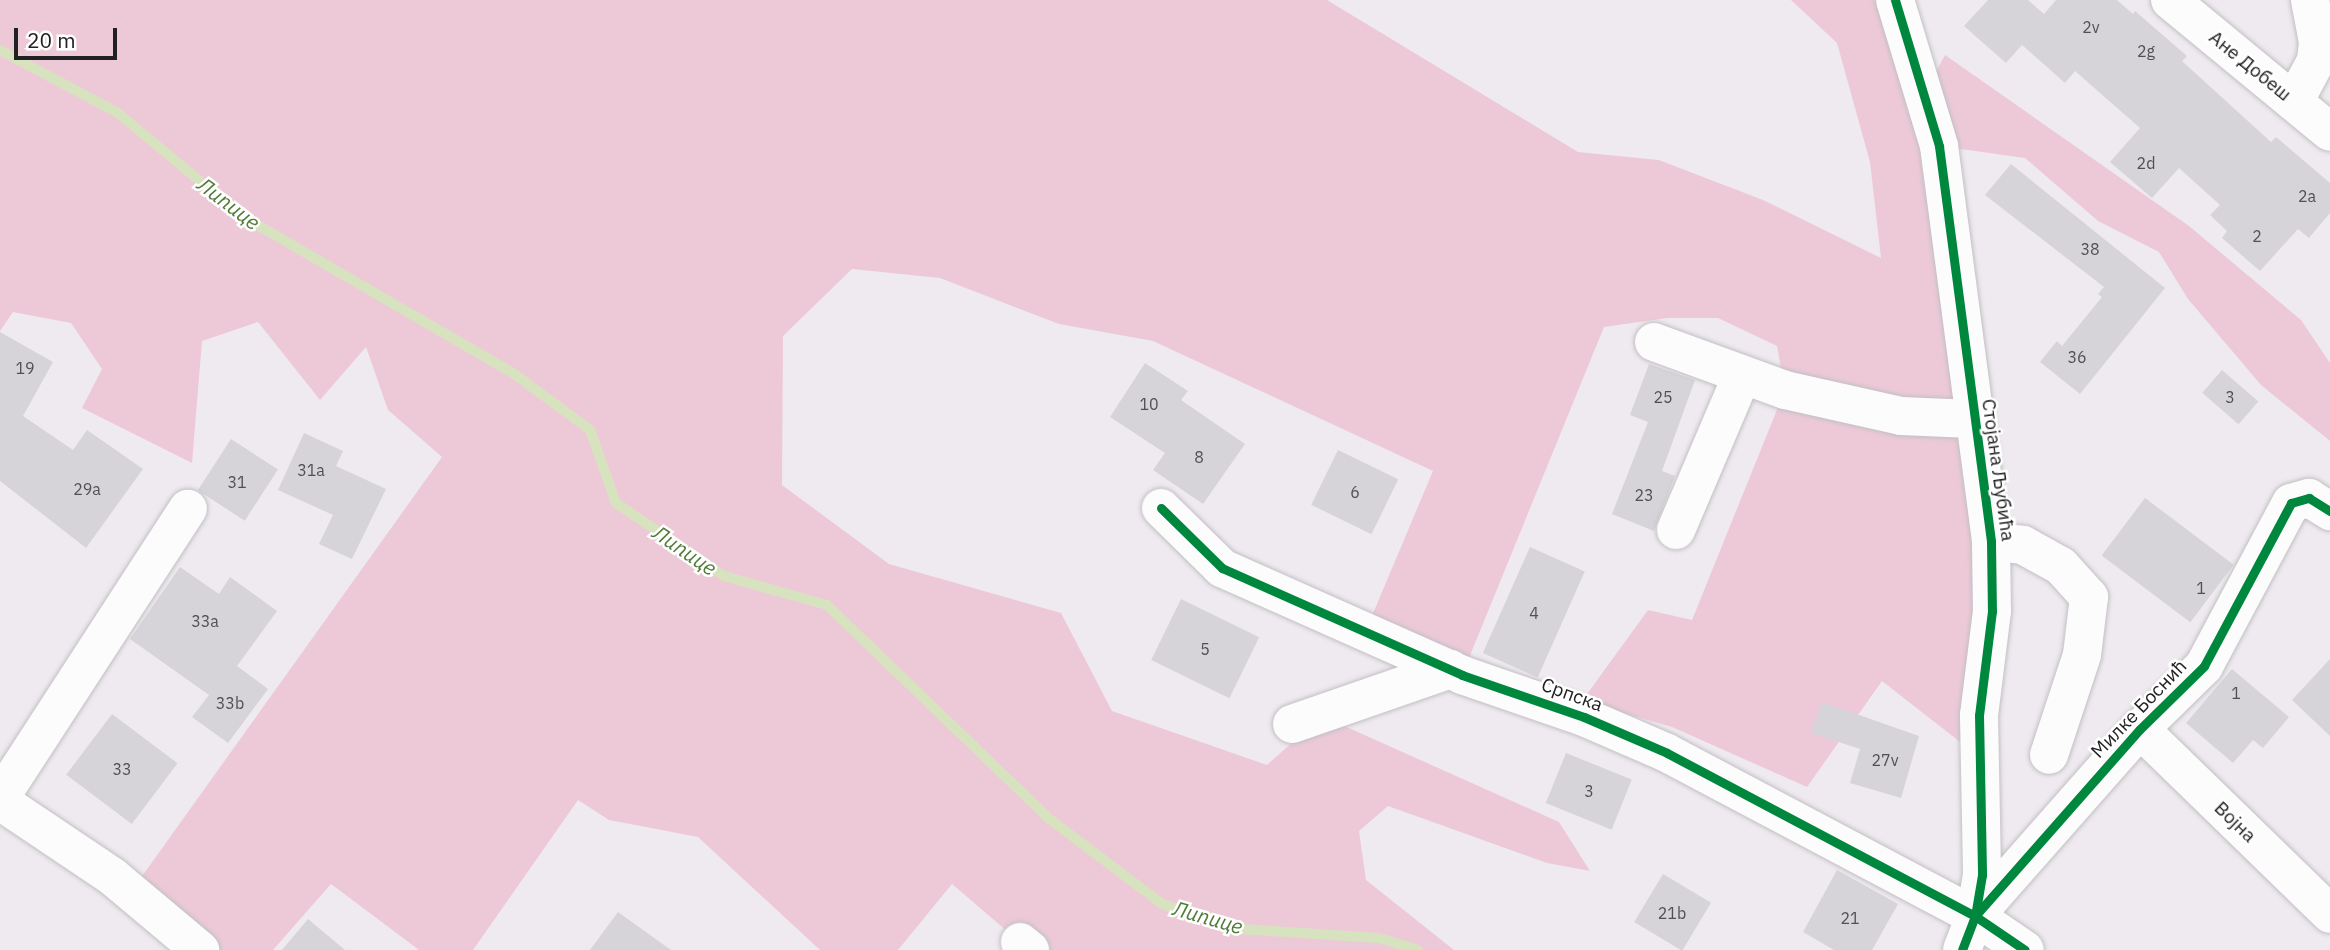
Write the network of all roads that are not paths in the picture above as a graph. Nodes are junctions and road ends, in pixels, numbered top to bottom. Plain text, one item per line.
1 (1895, 0) edge
2 (2170, 0) edge
3 (2309, 0) edge
4 (2294, 102) junction
5 (2330, 132) edge
6 (1654, 342) dead end
7 (1742, 374) junction
8 (1972, 419) junction
9 (1161, 508) dead end
10 (188, 509) dead end
11 (2330, 511) edge
12 (1676, 530) dead end
13 (1991, 541) junction
14 (1451, 669) junction
15 (1292, 724) dead end
16 (2140, 729) junction
17 (2049, 755) dead end
18 (0, 800) edge
19 (2330, 914) edge
20 (1968, 933) edge
21 (200, 950) edge
22 (2025, 950) edge

1 - 8 street, Стојана Љубића
2 - 4 street, Ане Добеш
3 - 4 street
4 - 5 street, Ане Добеш
6 - 7 street
7 - 8 street
7 - 12 street
8 - 13 street, Стојана Љубића
9 - 14 street, Српска
10 - 18 street
11 - 16 street, Милке Боснић
13 - 17 street
13 - 20 street, Стојана Љубића
14 - 15 street
14 - 20 street, Српска
16 - 19 street, Војна
16 - 20 street, Милке Боснић
18 - 21 street
20 - 22 street, Српска

